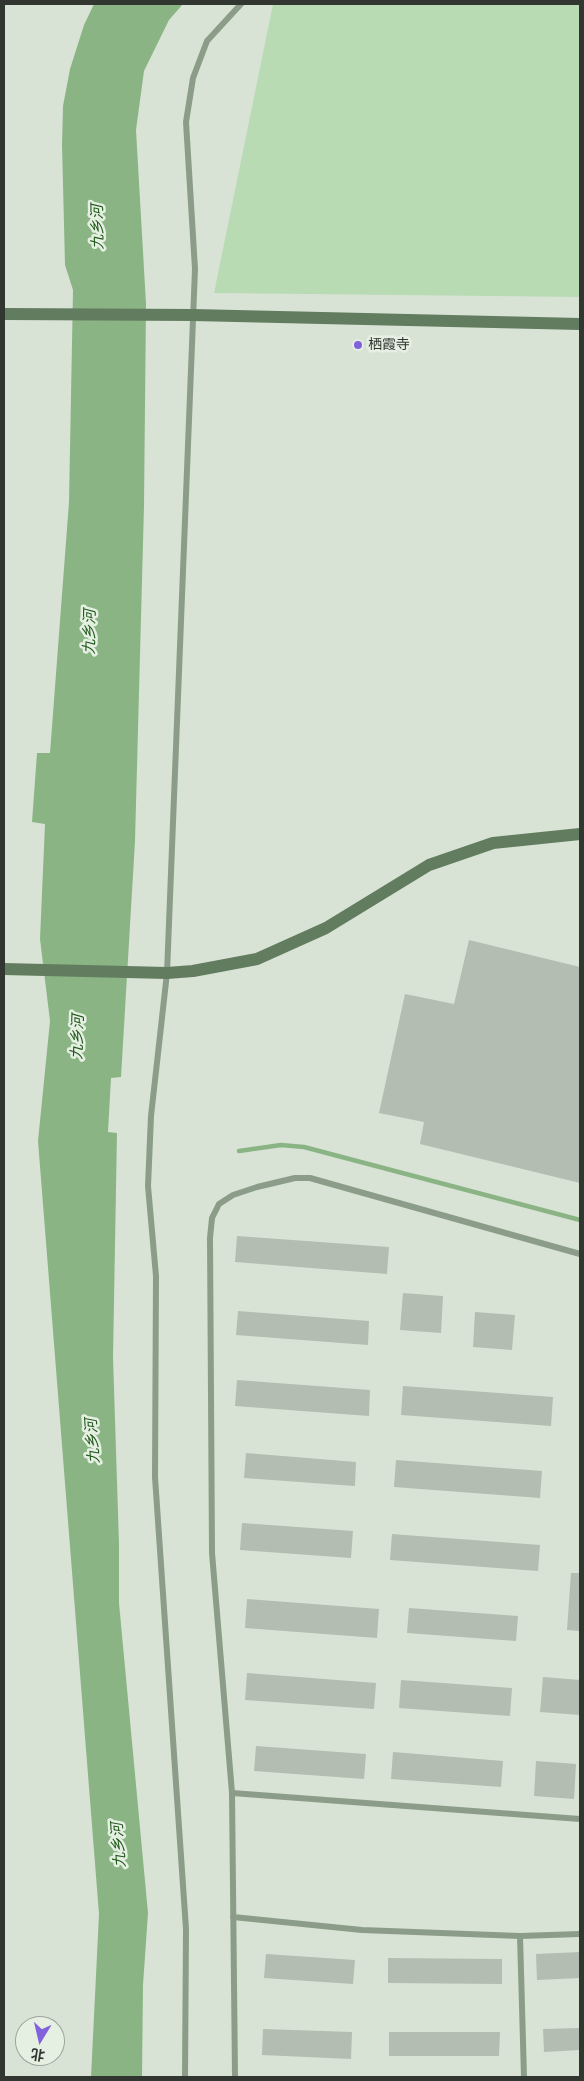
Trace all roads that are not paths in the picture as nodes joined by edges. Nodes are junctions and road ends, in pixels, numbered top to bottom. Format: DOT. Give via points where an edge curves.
graph roads {
  1 [pos="241,4"];
  2 [pos="4,314"];
  3 [pos="193,315"];
  4 [pos="580,324"];
  5 [pos="580,834"];
  6 [pos="4,969"];
  7 [pos="167,973"];
  8 [pos="580,1254"];
  9 [pos="232,1793"];
  10 [pos="580,1819"];
  11 [pos="233,1917"];
  12 [pos="580,1934"];
  13 [pos="520,1936"];
  14 [pos="185,2077"];
  15 [pos="235,2077"];
  16 [pos="524,2077"];
  1 -- 3 [label="lane" via="207,41 193,78 186,122 195,269"];
  2 -- 3 [label="street"];
  3 -- 4 [label="street"];
  3 -- 7 [label="lane"];
  5 -- 7 [label="street" via="493,843 428,865 326,928 257,959 193,972"];
  6 -- 7 [label="street"];
  7 -- 14 [label="lane" via="151,1116 148,1186 156,1276 155,1477 186,1929"];
  8 -- 9 [label="lane" via="310,1178 295,1178 257,1187 233,1195 220,1204 212,1218 210,1238 212,1553"];
  9 -- 10 [label="lane"];
  9 -- 11 [label="lane"];
  11 -- 13 [label="lane" via="362,1930"];
  11 -- 15 [label="lane"];
  12 -- 13 [label="lane"];
  13 -- 16 [label="lane"];
}
